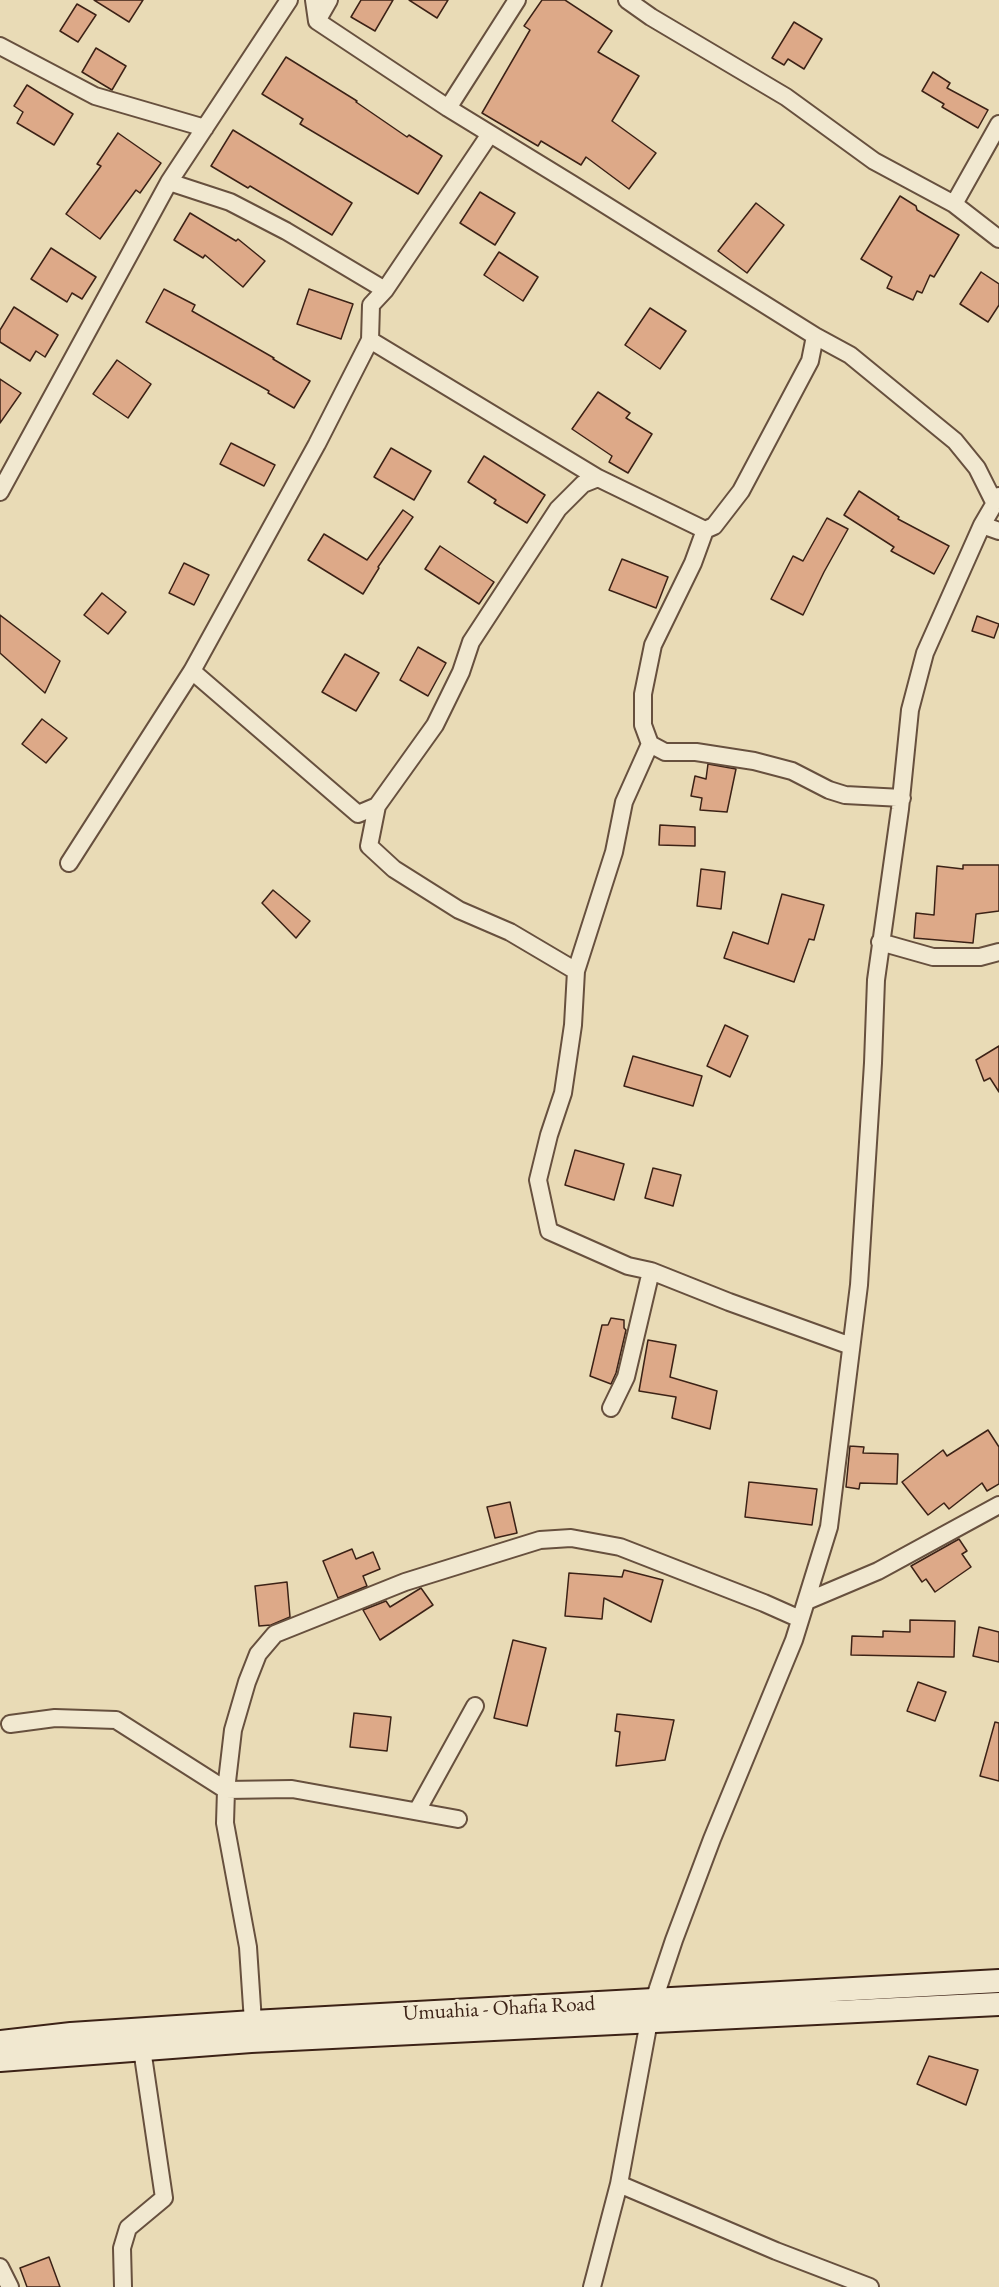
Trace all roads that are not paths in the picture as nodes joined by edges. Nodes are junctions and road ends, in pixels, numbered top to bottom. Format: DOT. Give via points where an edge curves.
graph roads {
  1 [pos="290,0"];
  2 [pos="314,0"];
  3 [pos="329,0"];
  4 [pos="517,0"];
  5 [pos="627,0"];
  6 [pos="317,21"];
  7 [pos="0,46"];
  8 [pos="447,108"];
  9 [pos="999,124"];
  10 [pos="205,128"];
  11 [pos="490,134"];
  12 [pos="169,182"];
  13 [pos="954,204"];
  14 [pos="999,239"];
  15 [pos="386,290"];
  16 [pos="815,336"];
  17 [pos="370,340"];
  18 [pos="598,478"];
  19 [pos="0,492"];
  20 [pos="997,499"];
  21 [pos="982,525"];
  22 [pos="705,530"];
  23 [pos="999,531"];
  24 [pos="192,671"];
  25 [pos="650,744"];
  26 [pos="902,798"];
  27 [pos="377,806"];
  28 [pos="69,863"];
  29 [pos="880,942"];
  30 [pos="999,952"];
  31 [pos="576,971"];
  32 [pos="651,1271"];
  33 [pos="851,1346"];
  34 [pos="611,1408"];
  35 [pos="999,1505"];
  36 [pos="807,1601"];
  37 [pos="800,1619"];
  38 [pos="475,1706"];
  39 [pos="10,1724"];
  40 [pos="226,1790"];
  41 [pos="417,1811"];
  42 [pos="458,1819"];
  43 [pos="999,1981"];
  44 [pos="999,2004"];
  45 [pos="652,2011"];
  46 [pos="253,2022"];
  47 [pos="0,2042"];
  48 [pos="142,2049"];
  49 [pos="0,2060"];
  50 [pos="619,2184"];
  51 [pos="0,2267"];
  52 [pos="10,2287"];
  53 [pos="123,2287"];
  54 [pos="592,2287"];
  55 [pos="870,2287"];
  1 -- 10 [label="street"];
  2 -- 6 [label="street"];
  3 -- 6 [label="street"];
  4 -- 8 [label="street"];
  5 -- 13 [label="street" via="786,97 874,160"];
  6 -- 8 [label="street"];
  7 -- 10 [label="street" via="95,96"];
  8 -- 11 [label="street"];
  9 -- 13 [label="street"];
  10 -- 12 [label="street"];
  11 -- 15 [label="street"];
  11 -- 16 [label="street"];
  12 -- 15 [label="street" via="230,202"];
  12 -- 19 [label="street"];
  13 -- 14 [label="street"];
  15 -- 17 [label="street" via="371,305"];
  16 -- 20 [label="street" via="850,355 955,441"];
  16 -- 22 [label="street" via="810,361 741,491 714,526"];
  17 -- 18 [label="street"];
  17 -- 24 [label="street"];
  18 -- 22 [label="street"];
  18 -- 27 [label="street" via="583,484 558,509 471,642 435,725"];
  20 -- 21 [label="street"];
  21 -- 23 [label="street"];
  21 -- 26 [label="street" via="925,653 910,710"];
  22 -- 25 [label="street" via="653,645 643,694 643,725"];
  24 -- 27 [label="street" via="358,814"];
  24 -- 28 [label="street"];
  25 -- 26 [label="street" via="665,752 723,756 792,771 845,795"];
  25 -- 31 [label="street" via="624,802 614,852"];
  26 -- 29 [label="street"];
  27 -- 31 [label="street" via="369,846 394,869 459,910 510,932"];
  29 -- 30 [label="street" via="933,957 980,957"];
  29 -- 33 [label="street" via="859,1285"];
  31 -- 32 [label="street" via="563,1093 538,1180 549,1231 628,1266"];
  32 -- 33 [label="street"];
  32 -- 34 [label="street" via="626,1377"];
  33 -- 36 [label="street" via="829,1527"];
  35 -- 36 [label="street" via="878,1571"];
  36 -- 37 [label="street"];
  37 -- 40 [label="street" via="620,1547 571,1538 540,1540 405,1582 275,1634 258,1654 248,1682 233,1730"];
  37 -- 45 [label="street" via="712,1839"];
  38 -- 41 [label="street"];
  39 -- 40 [label="street" via="55,1718 116,1720"];
  40 -- 41 [label="street" via="292,1789"];
  40 -- 46 [label="street" via="225,1823 248,1947"];
  41 -- 42 [label="street"];
  43 -- 45 [label="main road, Umuahia - Ohafia Road"];
  44 -- 45 [label="main road, Umuahia - Ohafia Road"];
  45 -- 46 [label="main road, Umuahia - Ohafia Road"];
  45 -- 48 [label="main road, Umuahia - Ohafia Road"];
  45 -- 50 [label="street"];
  46 -- 47 [label="main road, Umuahia - Ohafia Road"];
  48 -- 49 [label="main road, Umuahia - Ohafia Road"];
  48 -- 53 [label="street" via="165,2198 128,2228 122,2248"];
  50 -- 54 [label="street"];
  50 -- 55 [label="street"];
  51 -- 52 [label="street"];
}
